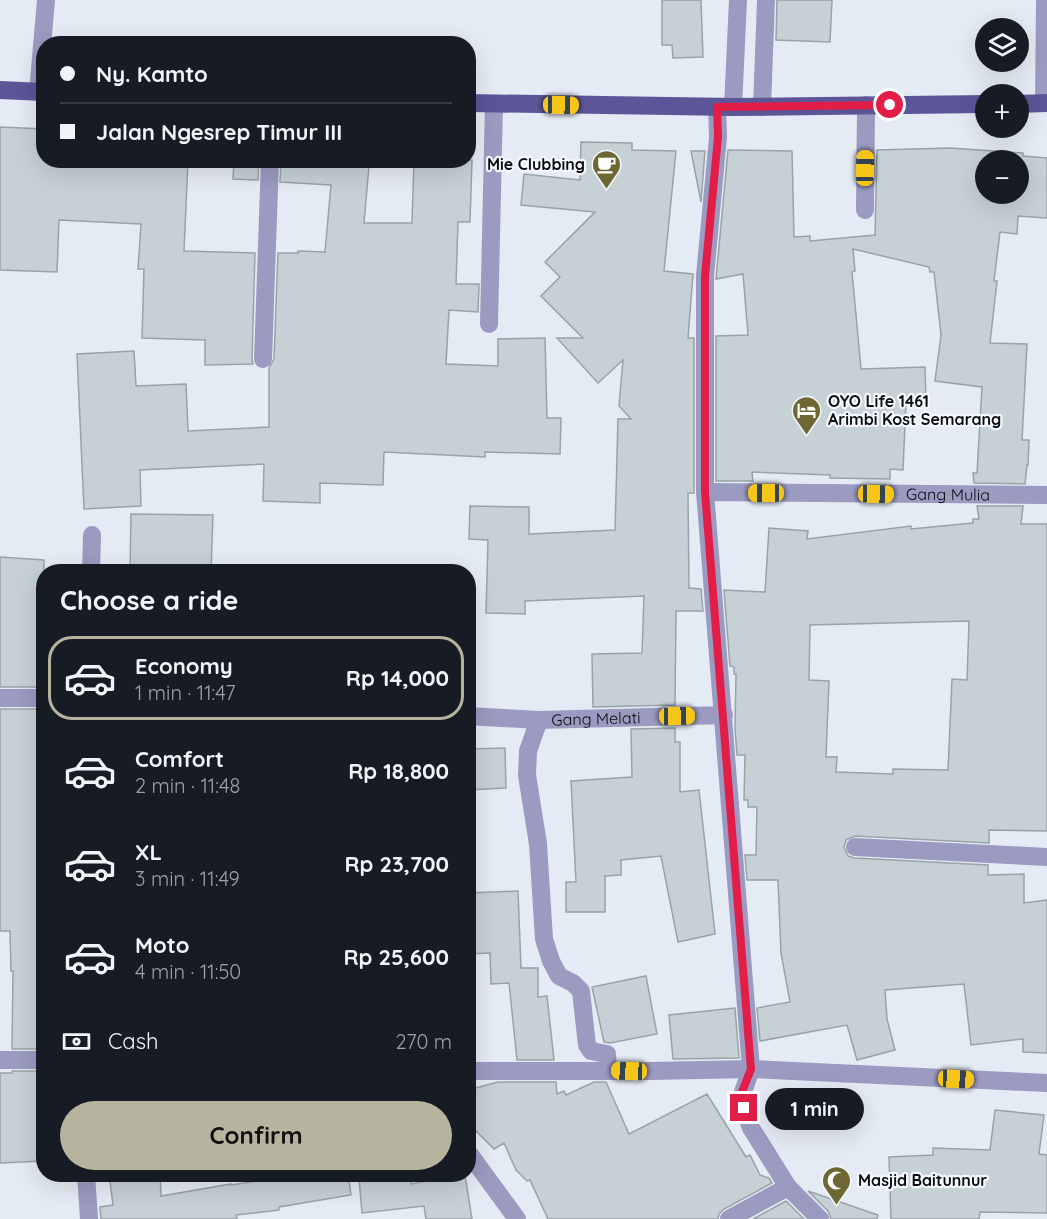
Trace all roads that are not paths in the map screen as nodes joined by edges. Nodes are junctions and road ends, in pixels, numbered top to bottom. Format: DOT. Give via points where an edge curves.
graph roads {
  1 [pos="46,0"];
  2 [pos="738,0"];
  3 [pos="766,0"];
  4 [pos="1045,0"];
  5 [pos="44,36"];
  6 [pos="735,45"];
  7 [pos="764,47"];
  8 [pos="0,90"];
  9 [pos="36,92"];
  10 [pos="476,103"];
  11 [pos="1046,103"];
  12 [pos="494,104"];
  13 [pos="975,104"];
  14 [pos="1029,104"];
  15 [pos="866,105"];
  16 [pos="762,106"];
  17 [pos="725,107"];
  18 [pos="270,168"];
  19 [pos="865,210"];
  20 [pos="489,324"];
  21 [pos="263,359"];
  22 [pos="705,492"];
  23 [pos="1047,495"];
  24 [pos="92,535"];
  25 [pos="91,564"];
  26 [pos="0,698"];
  27 [pos="36,698"];
  28 [pos="724,715"];
  29 [pos="476,717"];
  30 [pos="538,720"];
  31 [pos="855,847"];
  32 [pos="1047,857"];
  33 [pos="0,1060"];
  34 [pos="36,1060"];
  35 [pos="751,1069"];
  36 [pos="608,1070"];
  37 [pos="476,1071"];
  38 [pos="1047,1083"];
  39 [pos="476,1163"];
  40 [pos="87,1182"];
  41 [pos="788,1187"];
  42 [pos="89,1219"];
  43 [pos="517,1219"];
  44 [pos="729,1219"];
  45 [pos="820,1219"];
  1 -- 5 [label="street"];
  2 -- 6 [label="street"];
  3 -- 7 [label="street"];
  4 -- 11 [label="street"];
  6 -- 7 [label="street"];
  6 -- 17 [label="street"];
  7 -- 16 [label="street"];
  8 -- 9 [label="main road"];
  10 -- 12 [label="main road"];
  11 -- 14 [label="main road"];
  12 -- 17 [label="main road"];
  12 -- 20 [label="street"];
  13 -- 15 [label="main road"];
  15 -- 16 [label="main road"];
  15 -- 19 [label="street"];
  16 -- 17 [label="main road"];
  17 -- 22 [label="street" via="718,137 705,276"];
  18 -- 21 [label="street"];
  22 -- 23 [label="street, Gang Mulia"];
  22 -- 28 [label="street"];
  24 -- 25 [label="street"];
  26 -- 27 [label="street"];
  28 -- 30 [label="street, Gang Melati"];
  28 -- 35 [label="street"];
  29 -- 30 [label="street, Gang Melati"];
  30 -- 36 [label="street" via="528,751 527,776 538,844 544,939 556,972 581,992 587,1045 591,1051 607,1054"];
  31 -- 32 [label="street"];
  33 -- 34 [label="street"];
  35 -- 36 [label="street"];
  35 -- 38 [label="street"];
  35 -- 41 [label="street" via="742,1092 744,1108 751,1128"];
  36 -- 37 [label="street"];
  39 -- 43 [label="street"];
  40 -- 42 [label="street"];
  41 -- 44 [label="street"];
  41 -- 45 [label="street"];
}
